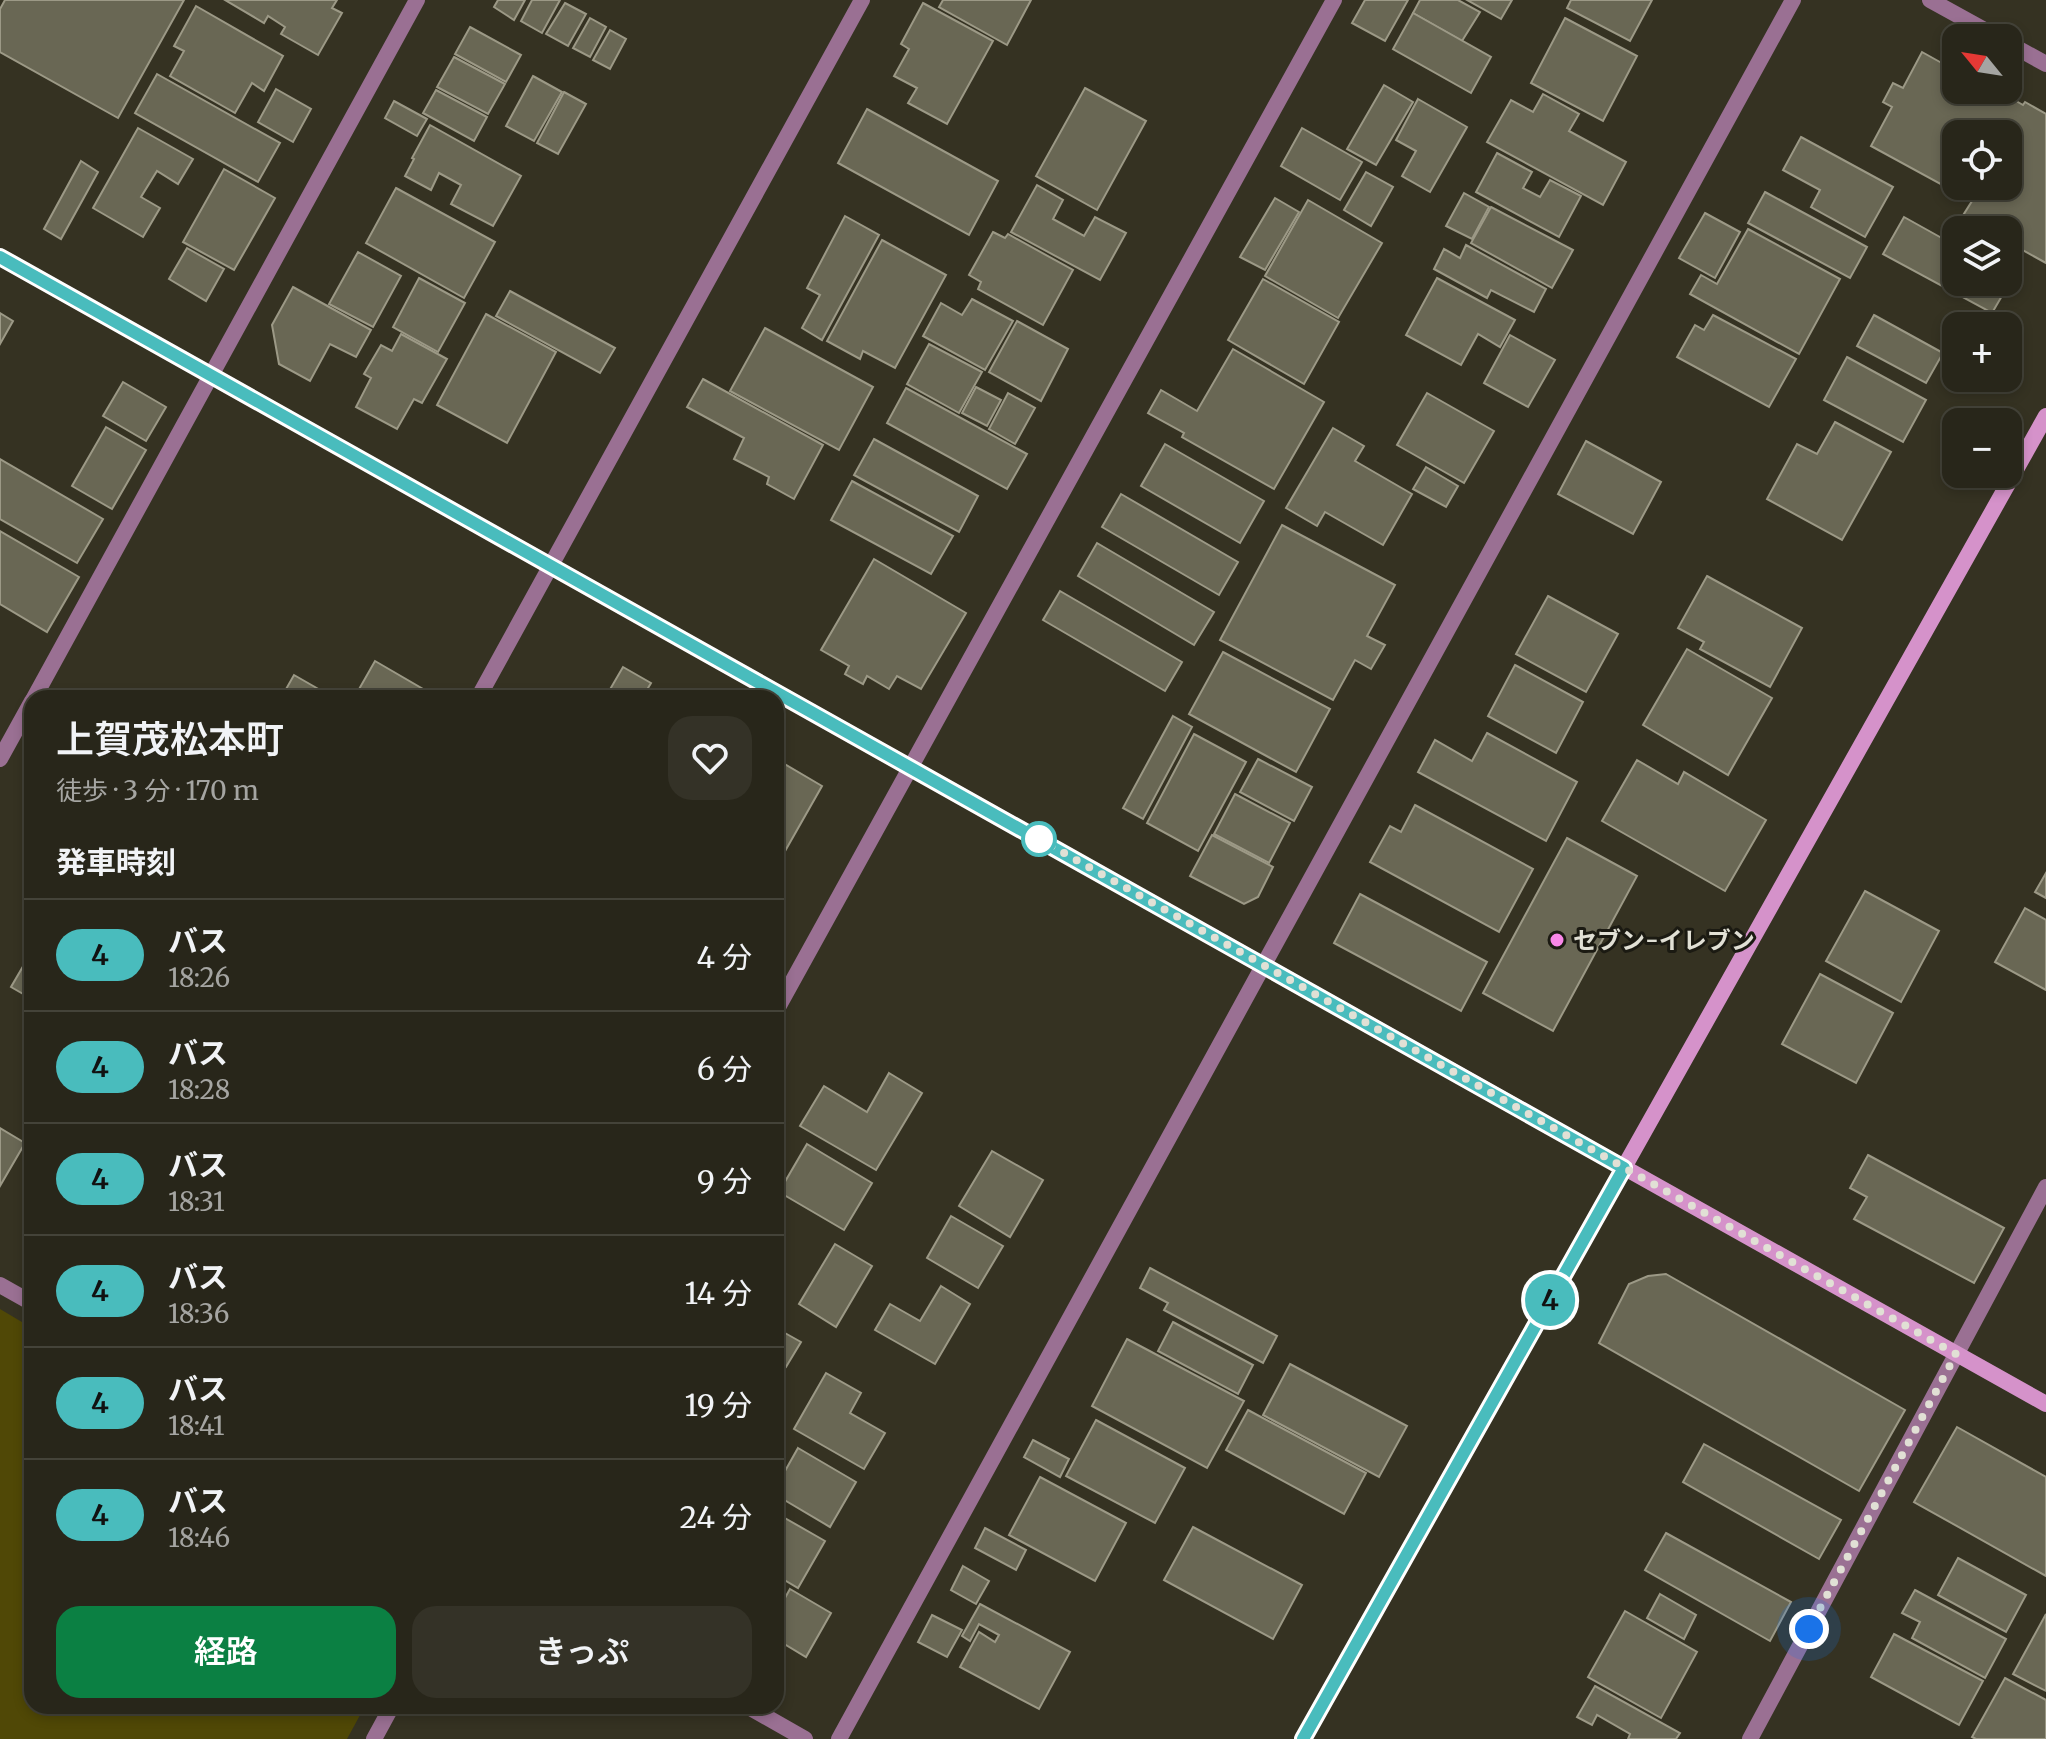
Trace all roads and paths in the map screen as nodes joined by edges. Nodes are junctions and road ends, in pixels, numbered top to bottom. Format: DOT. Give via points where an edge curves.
graph roads {
  1 [pos="417,0"];
  2 [pos="862,0"];
  3 [pos="1334,0"];
  4 [pos="1793,0"];
  5 [pos="1930,0"];
  6 [pos="1974,24"];
  7 [pos="2022,51"];
  8 [pos="2046,64"];
  9 [pos="0,257"];
  10 [pos="211,375"];
  11 [pos="2046,416"];
  12 [pos="551,565"];
  13 [pos="38,690"];
  14 [pos="482,690"];
  15 [pos="774,690"];
  16 [pos="784,696"];
  17 [pos="24,716"];
  18 [pos="0,759"];
  19 [pos="911,767"];
  20 [pos="1264,966"];
  21 [pos="784,997"];
  22 [pos="1624,1168"];
  23 [pos="2046,1187"];
  24 [pos="0,1285"];
  25 [pos="24,1298"];
  26 [pos="1956,1354"];
  27 [pos="2046,1404"];
  28 [pos="388,1714"];
  29 [pos="761,1714"];
  30 [pos="374,1739"];
  31 [pos="805,1739"];
  32 [pos="839,1739"];
  33 [pos="1303,1739"];
  34 [pos="1750,1739"];
  1 -- 10 [label="street"];
  2 -- 12 [label="street"];
  3 -- 19 [label="street"];
  4 -- 20 [label="street"];
  5 -- 6 [label="street"];
  7 -- 8 [label="street"];
  9 -- 10 [label="street"];
  10 -- 12 [label="street"];
  10 -- 13 [label="street"];
  11 -- 22 [label="street"];
  12 -- 14 [label="street"];
  12 -- 15 [label="street"];
  16 -- 19 [label="street"];
  17 -- 18 [label="street"];
  19 -- 20 [label="street"];
  19 -- 21 [label="street"];
  20 -- 22 [label="street"];
  20 -- 32 [label="street"];
  22 -- 26 [label="street"];
  22 -- 33 [label="street"];
  23 -- 26 [label="street"];
  24 -- 25 [label="street"];
  26 -- 27 [label="street"];
  26 -- 34 [label="street"];
  28 -- 30 [label="street"];
  29 -- 31 [label="street"];
}
